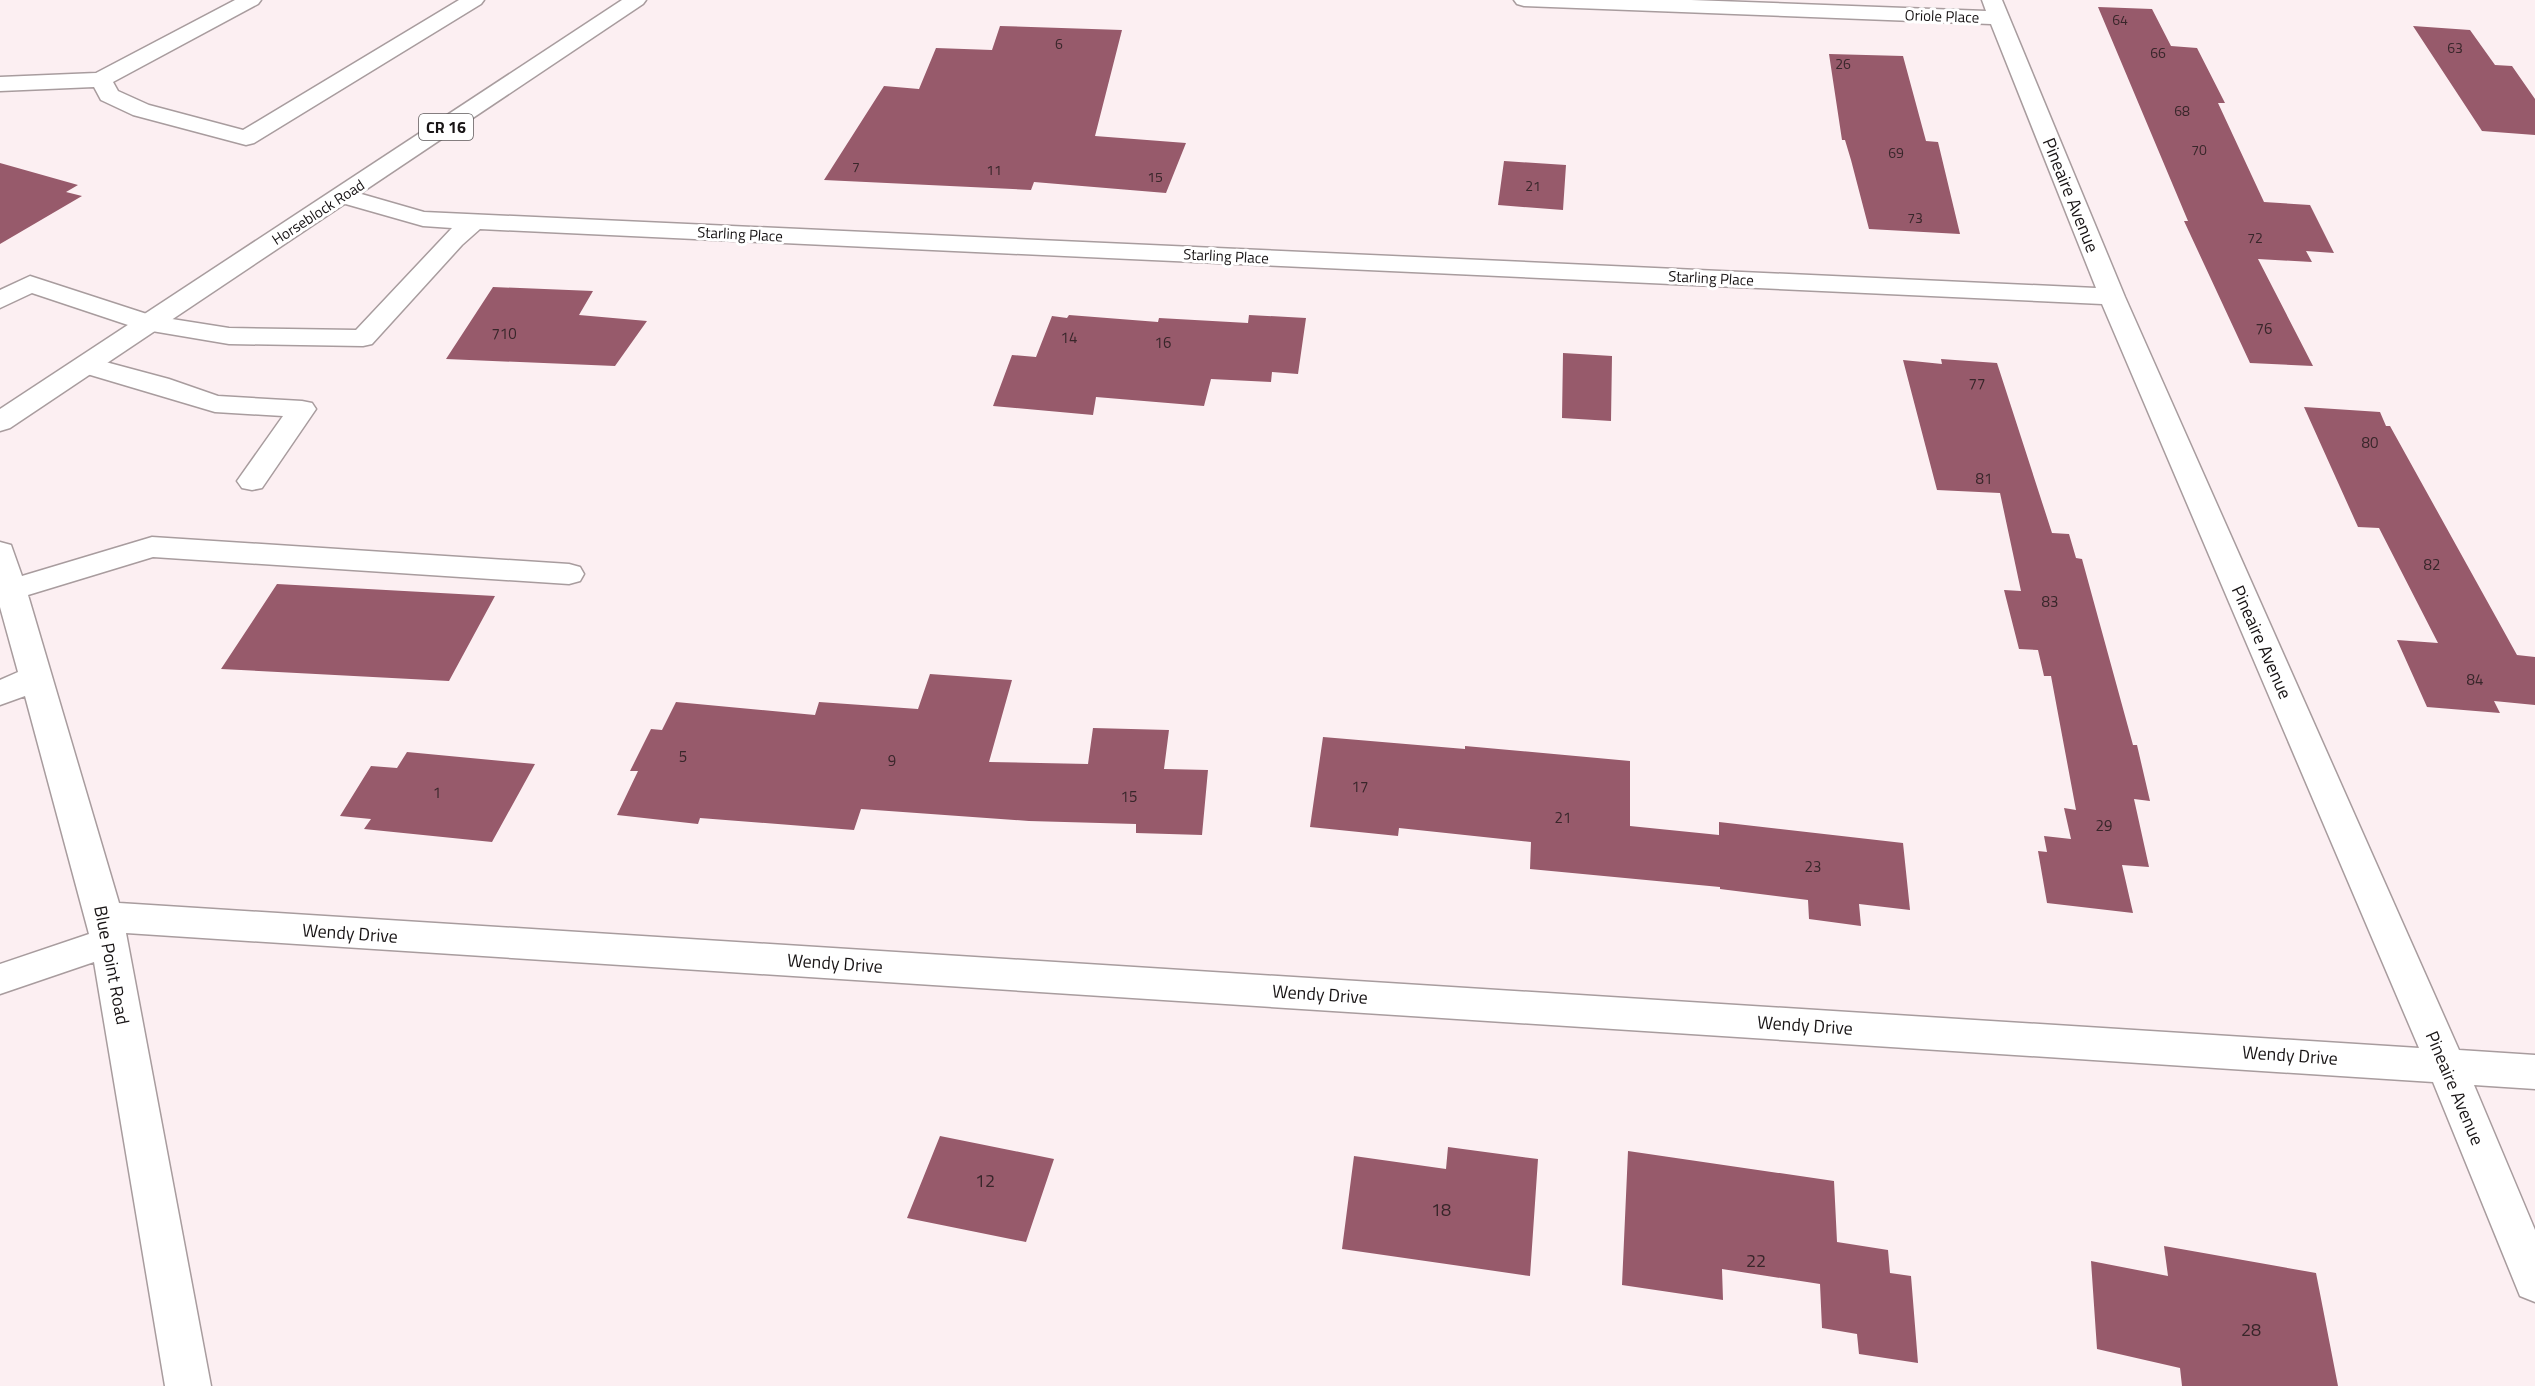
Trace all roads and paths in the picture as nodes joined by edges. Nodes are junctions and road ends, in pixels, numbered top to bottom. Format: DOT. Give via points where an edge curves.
graph roads {
  1 [pos="251,0"];
  2 [pos="474,0"];
  3 [pos="636,0"];
  4 [pos="1524,0"];
  5 [pos="1996,9"];
  6 [pos="101,80"];
  7 [pos="2,85"];
  8 [pos="344,196"];
  9 [pos="473,222"];
  10 [pos="2112,297"];
  11 [pos="0,300"];
  12 [pos="149,323"];
  13 [pos="87,364"];
  14 [pos="0,422"];
  15 [pos="252,481"];
  16 [pos="0,552"];
  17 [pos="569,574"];
  18 [pos="11,590"];
  19 [pos="36,678"];
  20 [pos="0,693"];
  21 [pos="107,930"];
  22 [pos="0,979"];
  23 [pos="2446,1065"];
  24 [pos="2535,1072"];
  25 [pos="2535,1282"];
  26 [pos="188,1386"];
  1 -- 6 [label="street"];
  2 -- 6 [label="street" via="246,138 141,110 109,95"];
  3 -- 8 [label="street, Horseblock Road / CR 16"];
  4 -- 5 [label="street, Oriole Place"];
  5 -- 10 [label="street, Pineaire Avenue"];
  6 -- 7 [label="street"];
  8 -- 9 [label="street, Starling Place" via="423,219"];
  8 -- 12 [label="street, Horseblock Road / CR 16"];
  9 -- 10 [label="street, Starling Place"];
  9 -- 12 [label="street" via="363,338 229,336"];
  10 -- 23 [label="street, Pineaire Avenue"];
  11 -- 12 [label="street" via="30,284"];
  12 -- 13 [label="street, Horseblock Road / CR 16"];
  13 -- 14 [label="street, Horseblock Road / CR 16"];
  13 -- 15 [label="street" via="215,404 303,409"];
  16 -- 18 [label="street, Blue Point Road"];
  17 -- 18 [label="street" via="152,547"];
  18 -- 19 [label="street, Blue Point Road"];
  19 -- 20 [label="street"];
  19 -- 21 [label="street, Blue Point Road"];
  21 -- 22 [label="street"];
  21 -- 23 [label="street, Wendy Drive"];
  21 -- 26 [label="street, Blue Point Road"];
  23 -- 24 [label="street, Wendy Drive"];
  23 -- 25 [label="street, Pineaire Avenue"];
}
